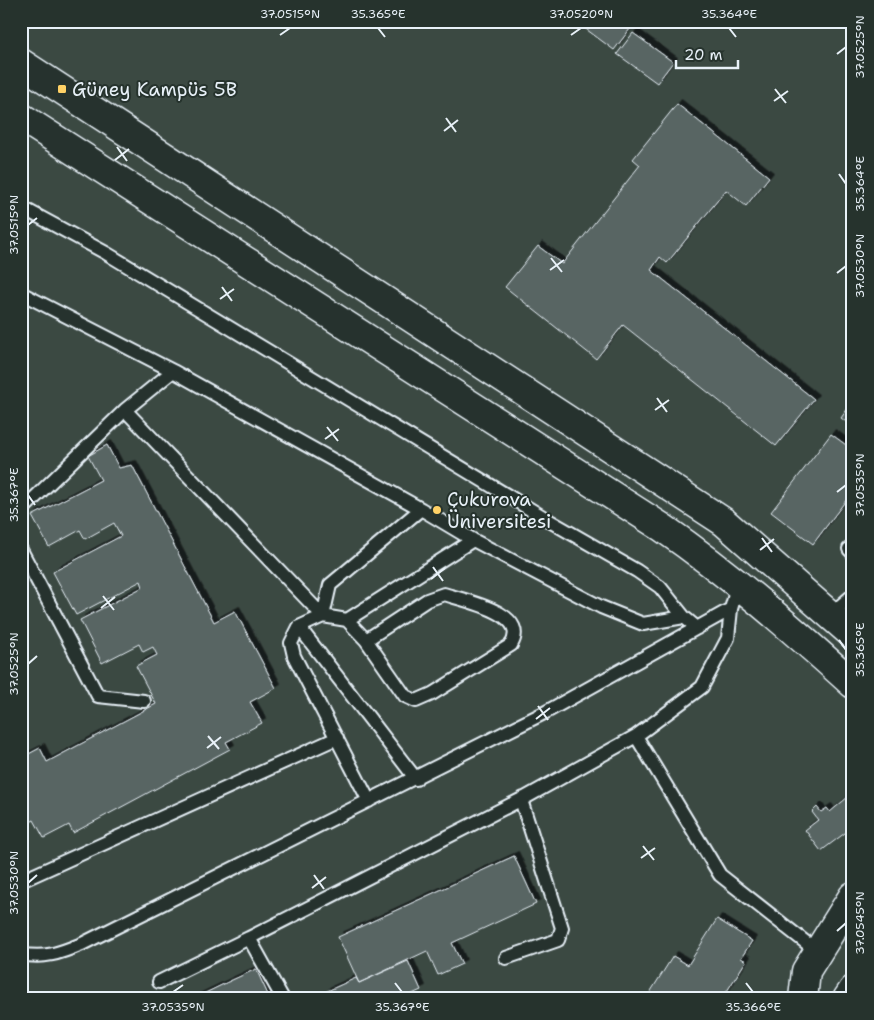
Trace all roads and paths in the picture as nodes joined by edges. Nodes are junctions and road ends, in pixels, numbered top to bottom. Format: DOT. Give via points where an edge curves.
graph roads {
  1 [pos="21,63"];
  2 [pos="21,117"];
  3 [pos="21,207"];
  4 [pos="21,294"];
  5 [pos="173,372"];
  6 [pos="125,410"];
  7 [pos="421,509"];
  8 [pos="21,511"];
  9 [pos="473,540"];
  10 [pos="853,546"];
  11 [pos="21,550"];
  12 [pos="853,553"];
  13 [pos="853,596"];
  14 [pos="735,597"];
  15 [pos="831,614"];
  16 [pos="323,616"];
  17 [pos="684,617"];
  18 [pos="348,620"];
  19 [pos="299,627"];
  20 [pos="697,628"];
  21 [pos="853,635"];
  22 [pos="366,640"];
  23 [pos="851,684"];
  24 [pos="144,701"];
  25 [pos="636,736"];
  26 [pos="337,738"];
  27 [pos="416,779"];
  28 [pos="524,798"];
  29 [pos="370,801"];
  30 [pos="21,881"];
  31 [pos="853,896"];
  32 [pos="853,930"];
  33 [pos="250,938"];
  34 [pos="818,952"];
  35 [pos="21,954"];
  36 [pos="506,958"];
  37 [pos="159,982"];
  38 [pos="853,990"];
  39 [pos="283,999"];
  40 [pos="803,999"];
  41 [pos="808,999"];
  42 [pos="847,999"];
  1 -- 15 [label="street" via="724,522"];
  2 -- 14 [label="street" via="663,528 710,560"];
  3 -- 17 [label="lane" via="106,253 637,571 660,586"];
  4 -- 5 [label="lane"];
  5 -- 6 [label="lane"];
  5 -- 7 [label="lane"];
  6 -- 8 [label="lane"];
  6 -- 16 [label="lane"];
  7 -- 9 [label="lane"];
  7 -- 16 [label="lane" via="330,585"];
  9 -- 17 [label="lane" via="601,607 643,624"];
  9 -- 18 [label="lane"];
  10 -- 12 [label="lane" via="849,549"];
  11 -- 24 [label="lane" via="98,696"];
  13 -- 15 [label="lane"];
  14 -- 20 [label="lane"];
  14 -- 23 [label="street" via="806,640"];
  14 -- 25 [label="lane" via="728,638 702,687"];
  15 -- 21 [label="street"];
  16 -- 18 [label="lane"];
  16 -- 19 [label="lane"];
  17 -- 20 [label="lane"];
  18 -- 22 [label="lane"];
  19 -- 26 [label="lane" via="291,643 294,656"];
  19 -- 27 [label="lane"];
  20 -- 27 [label="lane" via="546,712"];
  22 -- 22 [label="lane" via="405,696 416,701 510,646 516,637 514,624 504,616 444,594 427,600"];
  25 -- 28 [label="lane"];
  25 -- 34 [label="lane" via="720,875"];
  26 -- 29 [label="lane"];
  26 -- 30 [label="lane"];
  27 -- 29 [label="lane"];
  28 -- 33 [label="lane"];
  28 -- 36 [label="lane" via="521,800 562,928 558,940"];
  29 -- 35 [label="lane" via="82,944 51,956"];
  31 -- 34 [label="street"];
  32 -- 41 [label="street"];
  33 -- 37 [label="lane"];
  33 -- 39 [label="lane"];
  34 -- 40 [label="street" via="806,971"];
  38 -- 42 [label="street"];
}
